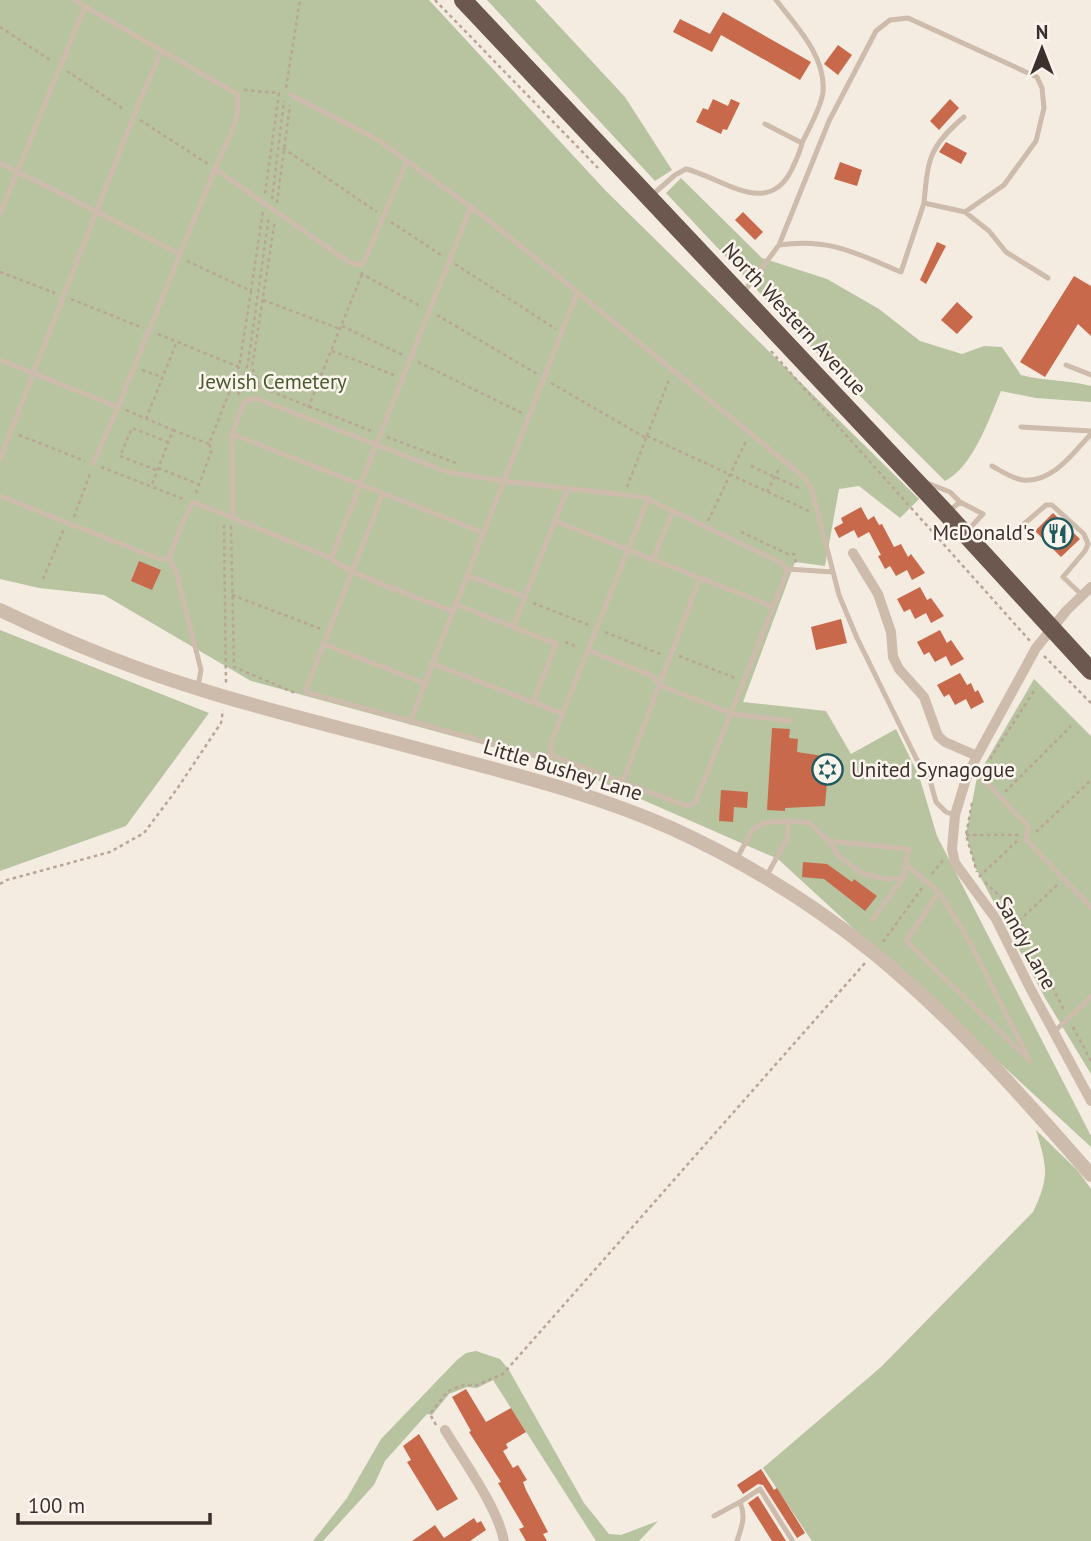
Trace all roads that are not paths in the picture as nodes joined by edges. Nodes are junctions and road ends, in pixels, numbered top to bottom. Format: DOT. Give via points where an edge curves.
graph roads {
  1 [pos="74,0"];
  2 [pos="463,0"];
  3 [pos="776,0"];
  4 [pos="85,6"];
  5 [pos="162,50"];
  6 [pos="291,95"];
  7 [pos="964,117"];
  8 [pos="765,124"];
  9 [pos="802,143"];
  10 [pos="407,161"];
  11 [pos="0,163"];
  12 [pos="215,169"];
  13 [pos="16,171"];
  14 [pos="649,198"];
  15 [pos="924,203"];
  16 [pos="471,207"];
  17 [pos="96,212"];
  18 [pos="965,212"];
  19 [pos="0,214"];
  20 [pos="779,245"];
  21 [pos="180,254"];
  22 [pos="1048,278"];
  23 [pos="577,293"];
  24 [pos="741,296"];
  25 [pos="0,360"];
  26 [pos="1066,365"];
  27 [pos="34,373"];
  28 [pos="1091,375"];
  29 [pos="118,407"];
  30 [pos="1021,427"];
  31 [pos="1091,432"];
  32 [pos="232,434"];
  33 [pos="376,445"];
  34 [pos="0,459"];
  35 [pos="93,464"];
  36 [pos="992,466"];
  37 [pos="503,481"];
  38 [pos="361,484"];
  39 [pos="568,488"];
  40 [pos="383,493"];
  41 [pos="0,496"];
  42 [pos="648,499"];
  43 [pos="953,507"];
  44 [pos="673,511"];
  45 [pos="233,516"];
  46 [pos="555,522"];
  47 [pos="1017,530"];
  48 [pos="484,533"];
  49 [pos="965,534"];
  50 [pos="628,550"];
  51 [pos="852,553"];
  52 [pos="331,558"];
  53 [pos="169,559"];
  54 [pos="653,560"];
  55 [pos="787,569"];
  56 [pos="351,570"];
  57 [pos="833,572"];
  58 [pos="467,575"];
  59 [pos="700,578"];
  60 [pos="1091,587"];
  61 [pos="1083,596"];
  62 [pos="525,597"];
  63 [pos="455,604"];
  64 [pos="774,607"];
  65 [pos="0,610"];
  66 [pos="452,611"];
  67 [pos="513,627"];
  68 [pos="1051,629"];
  69 [pos="323,644"];
  70 [pos="588,650"];
  71 [pos="431,663"];
  72 [pos="1091,671"];
  73 [pos="424,683"];
  74 [pos="659,685"];
  75 [pos="198,689"];
  76 [pos="533,702"];
  77 [pos="563,713"];
  78 [pos="733,714"];
  79 [pos="790,721"];
  80 [pos="410,722"];
  81 [pos="550,755"];
  82 [pos="977,756"];
  83 [pos="979,776"];
  84 [pos="622,781"];
  85 [pos="956,815"];
  86 [pos="789,821"];
  87 [pos="828,841"];
  88 [pos="735,860"];
  89 [pos="906,865"];
  90 [pos="765,877"];
  91 [pos="903,878"];
  92 [pos="939,892"];
  93 [pos="1091,907"];
  94 [pos="872,920"];
  95 [pos="1091,997"];
  96 [pos="1054,1032"];
  97 [pos="1091,1101"];
  98 [pos="1091,1175"];
  99 [pos="445,1430"];
  100 [pos="740,1502"];
  101 [pos="714,1516"];
  102 [pos="792,1540"];
  103 [pos="504,1541"];
  104 [pos="737,1541"];
  1 -- 4 [label="lane"];
  2 -- 14 [label="highway, North Western Avenue"];
  3 -- 9 [label="lane" via="814,51 822,79 823,94"];
  4 -- 5 [label="lane"];
  4 -- 13 [label="lane"];
  5 -- 12 [label="lane" via="237,94 237,113"];
  5 -- 17 [label="lane"];
  6 -- 10 [label="lane" via="378,140"];
  7 -- 15 [label="lane" via="933,150"];
  8 -- 9 [label="lane"];
  9 -- 14 [label="lane" via="786,181 772,193 749,194 686,169"];
  10 -- 12 [label="lane" via="361,265 350,263"];
  10 -- 16 [label="lane"];
  11 -- 13 [label="lane"];
  12 -- 21 [label="lane"];
  13 -- 17 [label="lane"];
  13 -- 19 [label="lane"];
  14 -- 24 [label="highway, North Western Avenue"];
  15 -- 18 [label="lane"];
  15 -- 20 [label="lane" via="901,272 834,245"];
  16 -- 23 [label="lane"];
  16 -- 33 [label="lane"];
  17 -- 21 [label="lane"];
  17 -- 27 [label="lane"];
  18 -- 20 [label="lane" via="1004,185 1036,141 1044,108 1042,88 1037,77 908,18 891,20 876,31 829,121"];
  18 -- 22 [label="lane" via="1006,252"];
  20 -- 24 [label="lane"];
  21 -- 29 [label="lane"];
  23 -- 37 [label="lane"];
  23 -- 57 [label="lane" via="805,478 814,495"];
  24 -- 43 [label="highway, North Western Avenue" via="914,479"];
  25 -- 27 [label="lane"];
  26 -- 28 [label="lane"];
  27 -- 29 [label="lane"];
  27 -- 34 [label="lane"];
  29 -- 35 [label="lane"];
  30 -- 31 [label="lane"];
  31 -- 36 [label="lane" via="1058,470 1038,478 1022,480"];
  32 -- 33 [label="lane" via="243,404 253,398"];
  32 -- 38 [label="lane"];
  32 -- 45 [label="lane"];
  33 -- 37 [label="lane" via="447,472"];
  33 -- 38 [label="lane"];
  37 -- 39 [label="lane"];
  37 -- 48 [label="lane"];
  38 -- 40 [label="lane"];
  38 -- 52 [label="lane"];
  39 -- 42 [label="lane"];
  39 -- 46 [label="lane"];
  40 -- 48 [label="lane"];
  40 -- 56 [label="lane"];
  41 -- 53 [label="lane"];
  42 -- 44 [label="lane"];
  42 -- 50 [label="lane"];
  43 -- 49 [label="highway, North Western Avenue"];
  43 -- 49 [label="lane" via="983,514"];
  44 -- 54 [label="lane"];
  44 -- 55 [label="lane"];
  45 -- 52 [label="lane"];
  45 -- 53 [label="lane" via="194,502"];
  46 -- 50 [label="lane"];
  46 -- 62 [label="lane"];
  47 -- 61 [label="lane" via="1052,505 1084,534 1085,551 1063,577"];
  48 -- 58 [label="lane"];
  49 -- 68 [label="highway, North Western Avenue"];
  50 -- 54 [label="lane"];
  50 -- 70 [label="lane"];
  51 -- 82 [label="street" via="878,594 891,632 893,657 924,697 938,736"];
  52 -- 56 [label="lane"];
  53 -- 75 [label="lane" via="201,670"];
  54 -- 59 [label="lane"];
  55 -- 57 [label="lane"];
  55 -- 64 [label="lane"];
  56 -- 66 [label="lane"];
  56 -- 69 [label="lane"];
  57 -- 85 [label="lane" via="857,638 930,780 936,802"];
  58 -- 62 [label="lane"];
  58 -- 63 [label="lane"];
  59 -- 64 [label="lane"];
  59 -- 74 [label="lane"];
  60 -- 61 [label="street, Sandy Lane"];
  61 -- 68 [label="street, Sandy Lane"];
  62 -- 67 [label="lane"];
  63 -- 66 [label="lane"];
  63 -- 67 [label="lane"];
  64 -- 78 [label="lane"];
  65 -- 75 [label="street, Little Bushey Lane" via="102,656"];
  66 -- 71 [label="lane"];
  67 -- 76 [label="lane" via="556,645"];
  68 -- 72 [label="highway, North Western Avenue"];
  68 -- 82 [label="street, Sandy Lane"];
  69 -- 73 [label="lane"];
  69 -- 80 [label="lane" via="305,692"];
  70 -- 74 [label="lane" via="652,676"];
  70 -- 77 [label="lane"];
  71 -- 73 [label="lane"];
  71 -- 76 [label="lane"];
  73 -- 80 [label="lane"];
  74 -- 78 [label="lane"];
  74 -- 84 [label="lane"];
  75 -- 88 [label="street, Little Bushey Lane" via="590,796"];
  76 -- 77 [label="lane"];
  77 -- 81 [label="lane"];
  78 -- 79 [label="lane"];
  78 -- 84 [label="lane" via="691,805"];
  80 -- 81 [label="lane" via="540,757"];
  81 -- 84 [label="lane"];
  82 -- 85 [label="street, Sandy Lane"];
  83 -- 93 [label="lane" via="1028,827 1027,837"];
  85 -- 96 [label="street, Sandy Lane" via="952,834 955,863 996,919"];
  86 -- 87 [label="lane" via="810,823"];
  86 -- 88 [label="lane" via="763,823 753,829"];
  86 -- 90 [label="lane" via="787,839"];
  87 -- 89 [label="lane" via="909,849"];
  87 -- 91 [label="lane" via="861,873"];
  88 -- 90 [label="street, Little Bushey Lane"];
  89 -- 91 [label="lane"];
  89 -- 92 [label="lane"];
  90 -- 98 [label="street, Little Bushey Lane" via="874,953 919,992"];
  91 -- 94 [label="lane"];
  92 -- 92 [label="lane" via="971,944 1030,1060 906,941"];
  95 -- 96 [label="lane"];
  96 -- 97 [label="street, Sandy Lane"];
  99 -- 103 [label="street" via="492,1510"];
  100 -- 101 [label="lane"];
  100 -- 102 [label="lane" via="760,1489"];
  100 -- 104 [label="lane" via="744,1512"];
}
